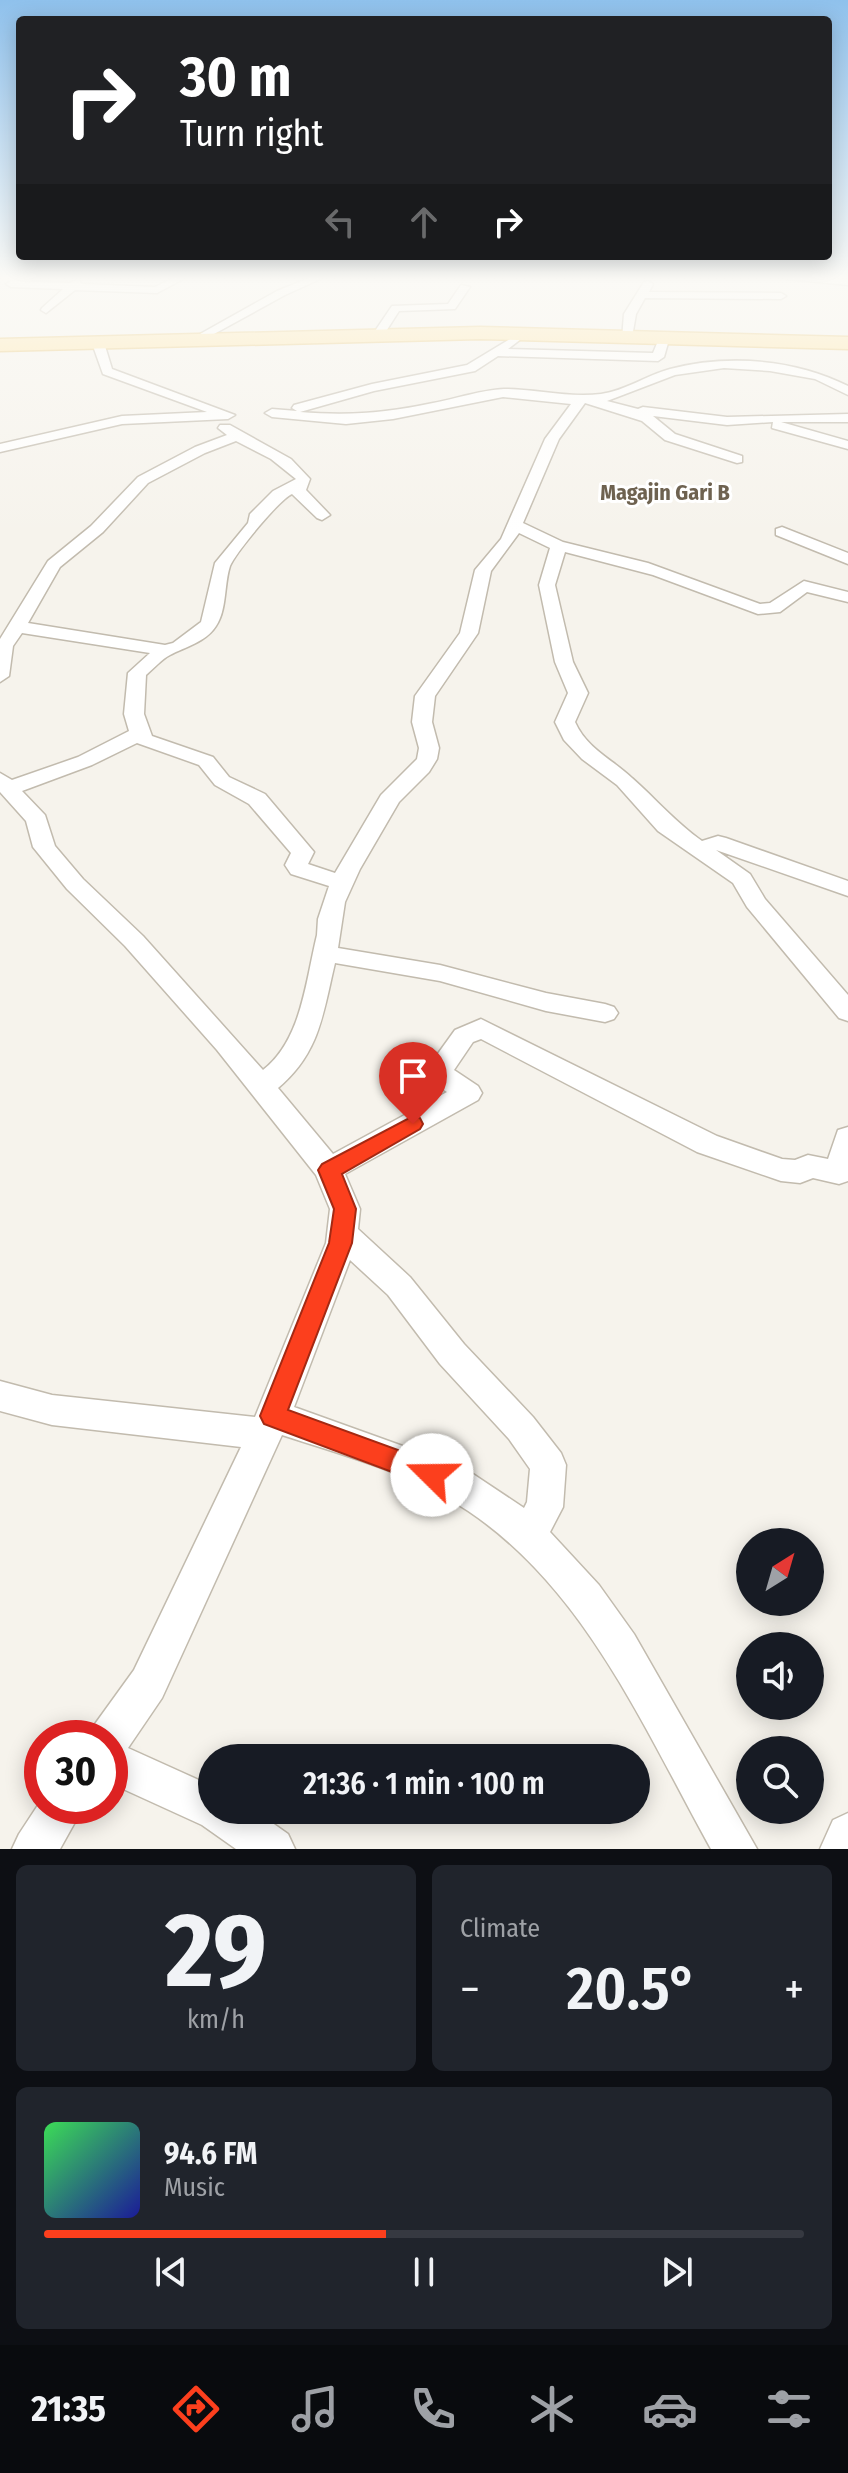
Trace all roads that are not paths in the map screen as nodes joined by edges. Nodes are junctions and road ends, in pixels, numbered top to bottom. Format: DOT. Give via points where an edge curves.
graph roads {
  1 [pos="104,362"];
  2 [pos="480,362"];
  3 [pos="848,391"];
  4 [pos="575,401"];
  5 [pos="643,411"];
  6 [pos="751,418"];
  7 [pos="848,418"];
  8 [pos="231,424"];
  9 [pos="848,445"];
  10 [pos="0,448"];
  11 [pos="737,459"];
  12 [pos="299,486"];
  13 [pos="322,515"];
  14 [pos="516,525"];
  15 [pos="782,532"];
  16 [pos="558,548"];
  17 [pos="848,559"];
  18 [pos="848,597"];
  19 [pos="17,627"];
  20 [pos="165,650"];
  21 [pos="0,676"];
  22 [pos="140,733"];
  23 [pos="5,783"];
  24 [pos="699,848"];
  25 [pos="343,883"];
  26 [pos="848,889"];
  27 [pos="323,953"];
  28 [pos="848,1012"];
  29 [pos="605,1013"];
  30 [pos="261,1087"];
  31 [pos="848,1138"];
  32 [pos="329,1170"];
  33 [pos="342,1233"];
  34 [pos="0,1396"];
  35 [pos="269,1425"];
  36 [pos="527,1535"];
  37 [pos="123,1720"];
  38 [pos="128,1769"];
  39 [pos="198,1801"];
  40 [pos="51,1824"];
  41 [pos="237,1824"];
  42 [pos="848,1835"];
  43 [pos="34,1849"];
  44 [pos="273,1849"];
  45 [pos="735,1849"];
  46 [pos="842,1849"];
  1 -- 8 [label="street" via="107,371"];
  2 -- 4 [label="street" via="450,374 272,413 346,420 503,393"];
  3 -- 4 [label="street" via="819,376 724,364 672,372 608,397"];
  4 -- 11 [label="street" via="607,404 664,427 670,437"];
  4 -- 14 [label="street" via="552,439"];
  5 -- 6 [label="street" via="727,421"];
  6 -- 7 [label="street"];
  6 -- 9 [label="street"];
  8 -- 10 [label="street" via="122,420"];
  8 -- 12 [label="street" via="302,476"];
  8 -- 19 [label="street" via="200,450 143,480 97,529 54,564"];
  12 -- 13 [label="street"];
  12 -- 20 [label="street" via="278,494 255,517 256,523 223,563 209,624 179,647"];
  14 -- 16 [label="street"];
  14 -- 25 [label="street" via="483,570 469,633 425,696 427,759 389,800"];
  15 -- 17 [label="street"];
  16 -- 18 [label="street" via="623,560 758,609 774,608 804,586"];
  16 -- 24 [label="street" via="547,585 564,662 578,693 565,722 571,736 666,826"];
  19 -- 20 [label="street"];
  19 -- 21 [label="street" via="4,646"];
  20 -- 22 [label="street" via="137,673 140,687 133,717"];
  22 -- 23 [label="street" via="85,761"];
  22 -- 25 [label="street" via="145,740 206,761 222,781 257,799 303,852 299,869"];
  23 -- 30 [label="street" via="37,820 44,847 75,884 134,941"];
  24 -- 26 [label="street" via="718,843"];
  24 -- 28 [label="street" via="742,879 763,913"];
  25 -- 27 [label="street" via="328,918"];
  27 -- 29 [label="street" via="440,973"];
  27 -- 30 [label="street" via="303,1041 288,1065"];
  30 -- 32 [label="street"];
  31 -- 32 [label="street" via="839,1173 808,1166 800,1172 781,1170 674,1129 481,1028 464,1036 438,1073 468,1093"];
  32 -- 33 [label="street" via="345,1209"];
  33 -- 35 [label="street"];
  33 -- 36 [label="street" via="399,1286 548,1465 545,1507"];
  34 -- 35 [label="street" via="52,1410"];
  35 -- 36 [label="street" via="357,1444 460,1486"];
  35 -- 37 [label="street" via="148,1684"];
  36 -- 45 [label="street" via="582,1595 631,1661"];
  38 -- 39 [label="street"];
  40 -- 43 [label="street"];
  41 -- 44 [label="street"];
  42 -- 46 [label="street"];
}
